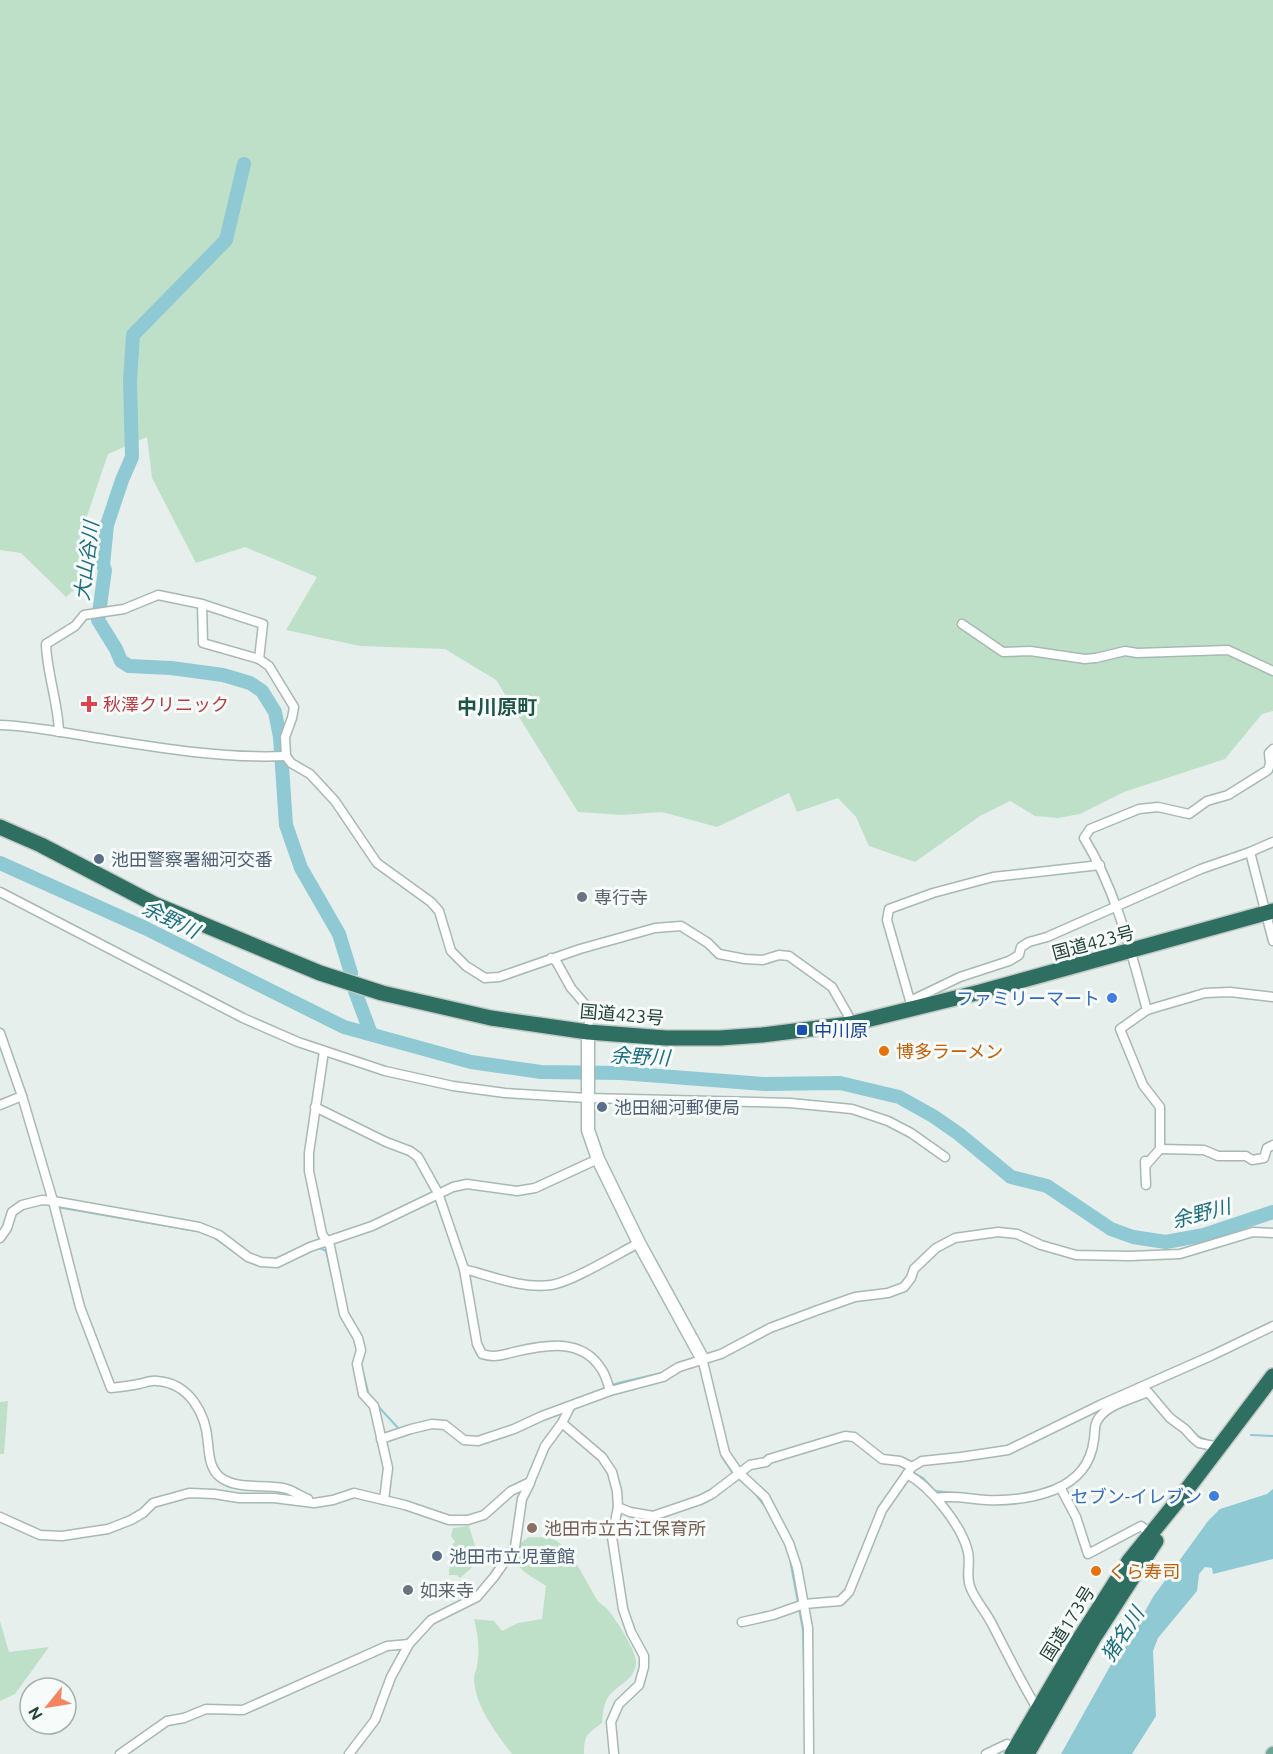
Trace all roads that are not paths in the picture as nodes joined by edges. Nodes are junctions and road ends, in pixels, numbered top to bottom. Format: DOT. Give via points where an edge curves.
graph roads {
  1 [pos="202,604"];
  2 [pos="962,624"];
  3 [pos="260,659"];
  4 [pos="1273,671"];
  5 [pos="0,725"];
  6 [pos="59,732"];
  7 [pos="1273,750"];
  8 [pos="286,756"];
  9 [pos="0,827"];
  10 [pos="1273,842"];
  11 [pos="1250,852"];
  12 [pos="1100,865"];
  13 [pos="0,892"];
  14 [pos="1116,907"];
  15 [pos="1270,913"];
  16 [pos="1273,941"];
  17 [pos="1131,952"];
  18 [pos="551,958"];
  19 [pos="1273,997"];
  20 [pos="912,1005"];
  21 [pos="1147,1010"];
  22 [pos="850,1024"];
  23 [pos="0,1033"];
  24 [pos="588,1037"];
  25 [pos="324,1051"];
  26 [pos="22,1096"];
  27 [pos="587,1096"];
  28 [pos="0,1105"];
  29 [pos="315,1107"];
  30 [pos="1273,1145"];
  31 [pos="1160,1149"];
  32 [pos="945,1157"];
  33 [pos="598,1159"];
  34 [pos="1146,1185"];
  35 [pos="438,1193"];
  36 [pos="53,1201"];
  37 [pos="1273,1233"];
  38 [pos="0,1238"];
  39 [pos="326,1241"];
  40 [pos="639,1243"];
  41 [pos="464,1269"];
  42 [pos="1273,1326"];
  43 [pos="702,1358"];
  44 [pos="1273,1376"];
  45 [pos="610,1391"];
  46 [pos="1273,1393"];
  47 [pos="570,1407"];
  48 [pos="1102,1409"];
  49 [pos="562,1423"];
  50 [pos="381,1439"];
  51 [pos="1219,1447"];
  52 [pos="910,1470"];
  53 [pos="738,1472"];
  54 [pos="530,1482"];
  55 [pos="1060,1487"];
  56 [pos="936,1498"];
  57 [pos="384,1500"];
  58 [pos="314,1503"];
  59 [pos="618,1507"];
  60 [pos="0,1516"];
  61 [pos="1154,1536"];
  62 [pos="804,1604"];
  63 [pos="742,1622"];
  64 [pos="409,1644"];
  65 [pos="1038,1710"];
  66 [pos="1021,1752"];
  67 [pos="120,1754"];
  68 [pos="348,1754"];
  69 [pos="614,1754"];
  70 [pos="809,1754"];
  71 [pos="986,1754"];
  1 -- 3 [label="street" via="203,643"];
  1 -- 3 [label="street" via="263,624"];
  1 -- 6 [label="street" via="158,595 124,609 84,615 75,627 46,644"];
  2 -- 4 [label="street" via="1004,652 1030,651 1084,659 1125,651 1228,650"];
  3 -- 8 [label="street" via="269,666 294,707 285,736"];
  5 -- 6 [label="street"];
  6 -- 8 [label="street" via="157,747"];
  7 -- 12 [label="street" via="1269,753 1268,770 1189,814 1158,807 1140,809 1090,829 1084,838"];
  8 -- 18 [label="street" via="310,774 334,801 377,863 439,910 451,951 466,966 485,978 499,977"];
  9 -- 24 [label="highway, 国道423号" via="154,904 320,973 446,1009"];
  10 -- 11 [label="street"];
  11 -- 14 [label="street"];
  11 -- 15 [label="street"];
  12 -- 14 [label="street"];
  12 -- 20 [label="street" via="993,877 889,909 887,920"];
  13 -- 25 [label="street" via="243,1018"];
  14 -- 17 [label="street"];
  14 -- 20 [label="street" via="1029,942 1009,961 960,977"];
  15 -- 16 [label="street"];
  15 -- 17 [label="highway, 国道423号"];
  17 -- 20 [label="highway, 国道423号"];
  17 -- 21 [label="street"];
  18 -- 22 [label="street" via="655,928 681,926 718,954 763,960 789,956 832,987"];
  18 -- 24 [label="street" via="590,1010"];
  19 -- 21 [label="street" via="1205,993"];
  20 -- 22 [label="highway, 国道423号"];
  21 -- 31 [label="street" via="1120,1029 1143,1085 1160,1107"];
  22 -- 24 [label="highway, 国道423号" via="720,1038"];
  23 -- 26 [label="street"];
  24 -- 27 [label="street"];
  25 -- 27 [label="street" via="385,1071 453,1086 505,1093"];
  25 -- 29 [label="street"];
  26 -- 28 [label="street"];
  26 -- 36 [label="street"];
  27 -- 32 [label="street" via="852,1109 888,1121"];
  27 -- 33 [label="street" via="588,1130"];
  29 -- 35 [label="street" via="418,1157"];
  29 -- 39 [label="street" via="309,1171 321,1234"];
  30 -- 31 [label="street" via="1267,1148 1264,1158 1252,1160 1246,1156 1218,1156 1204,1150"];
  31 -- 34 [label="street" via="1145,1161"];
  33 -- 35 [label="street" via="535,1188 518,1191 467,1184"];
  33 -- 40 [label="street"];
  35 -- 39 [label="street" via="372,1226"];
  35 -- 41 [label="street"];
  36 -- 38 [label="street" via="22,1205 12,1212"];
  36 -- 39 [label="street" via="199,1227 261,1262 277,1263"];
  36 -- 58 [label="street" via="80,1307 111,1388 156,1380 188,1393 203,1419 214,1472 222,1479 251,1487 284,1488"];
  37 -- 43 [label="street" via="1253,1232 1180,1254 1130,1257 1076,1255 1017,1234 998,1232 955,1238 936,1248 914,1269 904,1287 818,1310 770,1328 721,1354"];
  39 -- 50 [label="street" via="344,1314 361,1350 357,1364 363,1394 374,1406"];
  40 -- 41 [label="street" via="551,1285 527,1284"];
  40 -- 43 [label="street"];
  41 -- 45 [label="street" via="482,1354 491,1357 546,1345 576,1348 591,1355 603,1370"];
  42 -- 48 [label="street"];
  43 -- 45 [label="street" via="663,1377"];
  43 -- 53 [label="street" via="725,1453"];
  44 -- 51 [label="highway, 国道173号"];
  45 -- 47 [label="street"];
  46 -- 61 [label="highway, 国道173号" via="1195,1495"];
  47 -- 49 [label="street"];
  47 -- 50 [label="street" via="478,1441 464,1440 445,1425 432,1424"];
  48 -- 51 [label="street" via="1148,1392 1199,1443"];
  48 -- 52 [label="street" via="1008,1450 922,1461"];
  48 -- 55 [label="street" via="1085,1468"];
  49 -- 54 [label="street" via="545,1446"];
  49 -- 59 [label="street" via="602,1456 612,1472"];
  50 -- 57 [label="street" via="388,1468"];
  51 -- 61 [label="highway, 国道173号"];
  52 -- 53 [label="street" via="900,1461 882,1459 854,1437 844,1436"];
  52 -- 56 [label="street"];
  52 -- 62 [label="street" via="882,1510 849,1592 840,1601"];
  53 -- 59 [label="street" via="712,1494 653,1516"];
  53 -- 62 [label="street" via="765,1497 789,1543"];
  54 -- 57 [label="street" via="511,1491 484,1515 468,1520 449,1520"];
  54 -- 64 [label="street" via="522,1499 515,1546 494,1577 477,1597 432,1620"];
  55 -- 56 [label="street" via="1008,1500"];
  55 -- 61 [label="street" via="1076,1517 1088,1554 1141,1526"];
  56 -- 65 [label="street" via="964,1538 971,1590"];
  57 -- 58 [label="street" via="354,1493"];
  58 -- 60 [label="street" via="189,1493 153,1503 131,1520 108,1529 62,1536 40,1535"];
  59 -- 69 [label="street" via="612,1537 623,1609 644,1656 644,1667 639,1684 619,1704 611,1722"];
  61 -- 65 [label="highway, 国道173号" via="1129,1561"];
  61 -- 66 [label="highway, 国道173号"];
  62 -- 63 [label="street"];
  62 -- 70 [label="street" via="808,1628"];
  64 -- 67 [label="street" via="387,1646 243,1710 206,1708 167,1721"];
  64 -- 68 [label="street" via="375,1720"];
  65 -- 66 [label="highway, 国道173号"];
  66 -- 71 [label="street" via="1006,1744"];
}
